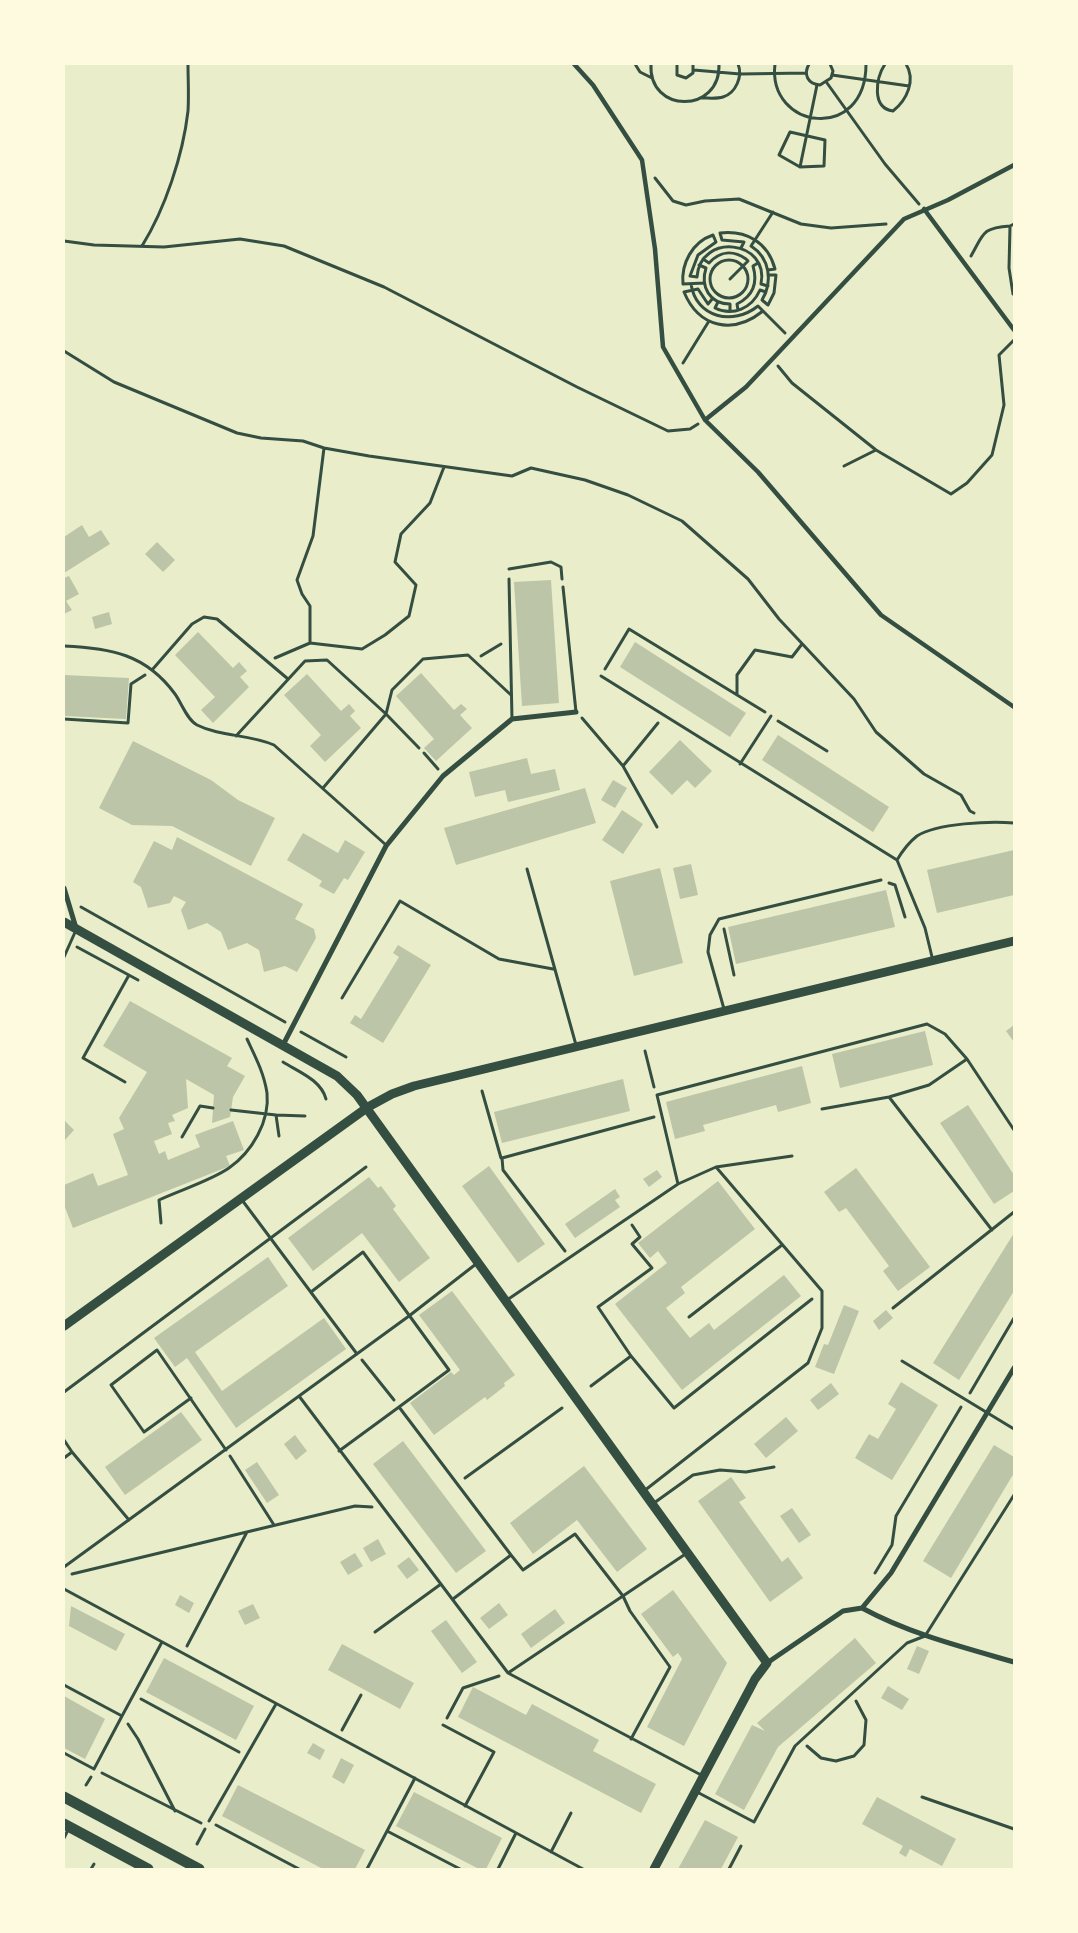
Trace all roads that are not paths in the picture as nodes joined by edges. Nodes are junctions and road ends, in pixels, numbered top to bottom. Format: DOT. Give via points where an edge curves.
graph roads {
  1 [pos="574,64"];
  2 [pos="1014,165"];
  3 [pos="924,209"];
  4 [pos="1014,330"];
  5 [pos="705,420"];
  6 [pos="509,579"];
  7 [pos="563,588"];
  8 [pos="64,646"];
  9 [pos="152,670"];
  10 [pos="600,676"];
  11 [pos="288,679"];
  12 [pos="511,695"];
  13 [pos="1014,707"];
  14 [pos="576,712"];
  15 [pos="386,714"];
  16 [pos="771,716"];
  17 [pos="512,720"];
  18 [pos="235,737"];
  19 [pos="419,748"];
  20 [pos="740,764"];
  21 [pos="323,788"];
  22 [pos="1014,823"];
  23 [pos="386,846"];
  24 [pos="897,860"];
  25 [pos="527,869"];
  26 [pos="881,880"];
  27 [pos="64,888"];
  28 [pos="64,922"];
  29 [pos="76,929"];
  30 [pos="1014,941"];
  31 [pos="64,957"];
  32 [pos="933,961"];
  33 [pos="553,969"];
  34 [pos="342,998"];
  35 [pos="725,1012"];
  36 [pos="283,1045"];
  37 [pos="576,1047"];
  38 [pos="967,1059"];
  39 [pos="889,1097"];
  40 [pos="368,1107"];
  41 [pos="822,1109"];
  42 [pos="1014,1130"];
  43 [pos="792,1156"];
  44 [pos="716,1166"];
  45 [pos="366,1167"];
  46 [pos="678,1184"];
  47 [pos="240,1198"];
  48 [pos="1014,1212"];
  49 [pos="992,1230"];
  50 [pos="271,1239"];
  51 [pos="782,1244"];
  52 [pos="479,1262"];
  53 [pos="311,1292"];
  54 [pos="507,1301"];
  55 [pos="893,1308"];
  56 [pos="409,1316"];
  57 [pos="689,1317"];
  58 [pos="64,1326"];
  59 [pos="357,1354"];
  60 [pos="902,1361"];
  61 [pos="1014,1368"];
  62 [pos="64,1392"];
  63 [pos="299,1396"];
  64 [pos="191,1398"];
  65 [pos="399,1407"];
  66 [pos="987,1412"];
  67 [pos="1014,1429"];
  68 [pos="64,1440"];
  69 [pos="226,1450"];
  70 [pos="339,1451"];
  71 [pos="72,1452"];
  72 [pos="64,1458"];
  73 [pos="774,1467"];
  74 [pos="644,1491"];
  75 [pos="1014,1495"];
  76 [pos="652,1504"];
  77 [pos="129,1520"];
  78 [pos="688,1552"];
  79 [pos="511,1555"];
  80 [pos="64,1568"];
  81 [pos="441,1584"];
  82 [pos="64,1589"];
  83 [pos="623,1596"];
  84 [pos="453,1599"];
  85 [pos="862,1608"];
  86 [pos="375,1632"];
  87 [pos="925,1636"];
  88 [pos="162,1642"];
  89 [pos="1014,1662"];
  90 [pos="767,1663"];
  91 [pos="508,1673"];
  92 [pos="64,1685"];
  93 [pos="276,1704"];
  94 [pos="122,1716"];
  95 [pos="443,1725"];
  96 [pos="631,1739"];
  97 [pos="64,1754"];
  98 [pos="703,1776"];
  99 [pos="415,1778"];
  100 [pos="696,1791"];
  101 [pos="64,1797"];
  102 [pos="922,1797"];
  103 [pos="465,1806"];
  104 [pos="571,1812"];
  105 [pos="209,1821"];
  106 [pos="67,1826"];
  107 [pos="1014,1829"];
  108 [pos="387,1831"];
  109 [pos="516,1833"];
  110 [pos="64,1838"];
  111 [pos="741,1846"];
  112 [pos="551,1852"];
  113 [pos="148,1869"];
  114 [pos="199,1869"];
  115 [pos="367,1869"];
  116 [pos="460,1869"];
  117 [pos="498,1869"];
  118 [pos="583,1869"];
  119 [pos="654,1869"];
  120 [pos="729,1869"];
  1 -- 5 [label="street" via="593,85 642,160 655,249 663,347"];
  2 -- 3 [label="street"];
  3 -- 4 [label="street"];
  3 -- 5 [label="street" via="904,219 746,387"];
  5 -- 13 [label="street" via="758,472 882,615"];
  6 -- 12 [label="lane"];
  7 -- 14 [label="lane"];
  8 -- 9 [label="lane" via="119,652"];
  9 -- 11 [label="lane" via="192,624 204,617 217,619"];
  9 -- 18 [label="lane" via="174,693 194,724"];
  10 -- 20 [label="lane"];
  11 -- 15 [label="lane" via="305,661 327,660"];
  11 -- 18 [label="lane"];
  12 -- 15 [label="lane" via="468,655 423,659 392,690"];
  12 -- 17 [label="lane"];
  14 -- 17 [label="street"];
  15 -- 19 [label="lane"];
  15 -- 21 [label="lane"];
  16 -- 20 [label="lane"];
  17 -- 23 [label="street" via="443,776"];
  18 -- 21 [label="lane" via="259,738 274,745"];
  20 -- 24 [label="lane"];
  21 -- 23 [label="lane"];
  22 -- 24 [label="lane" via="991,820 919,835 905,847"];
  23 -- 36 [label="street"];
  24 -- 32 [label="lane" via="925,928"];
  25 -- 33 [label="lane"];
  26 -- 35 [label="lane" via="718,919 710,935 708,952"];
  27 -- 29 [label="street"];
  28 -- 29 [label="street"];
  29 -- 31 [label="lane"];
  29 -- 36 [label="street"];
  30 -- 32 [label="street"];
  32 -- 35 [label="street"];
  33 -- 34 [label="lane" via="499,959 400,901"];
  33 -- 37 [label="lane"];
  35 -- 37 [label="street"];
  36 -- 40 [label="street" via="337,1076"];
  37 -- 40 [label="street" via="414,1086"];
  38 -- 39 [label="lane" via="929,1084"];
  38 -- 42 [label="lane"];
  38 -- 46 [label="lane" via="945,1034 928,1024 656,1095"];
  39 -- 41 [label="lane"];
  39 -- 49 [label="lane"];
  40 -- 47 [label="street"];
  40 -- 52 [label="street"];
  43 -- 44 [label="lane"];
  44 -- 46 [label="lane"];
  44 -- 51 [label="lane"];
  45 -- 50 [label="lane"];
  46 -- 54 [label="lane"];
  47 -- 50 [label="lane"];
  47 -- 58 [label="street"];
  48 -- 49 [label="lane"];
  49 -- 55 [label="lane"];
  50 -- 53 [label="lane"];
  50 -- 62 [label="lane"];
  51 -- 57 [label="lane"];
  51 -- 74 [label="lane" via="822,1291 822,1328 808,1363"];
  52 -- 54 [label="street"];
  52 -- 56 [label="lane"];
  53 -- 56 [label="lane" via="363,1252"];
  53 -- 59 [label="lane"];
  54 -- 74 [label="street"];
  56 -- 59 [label="lane"];
  56 -- 65 [label="lane" via="448,1370"];
  59 -- 63 [label="lane"];
  60 -- 66 [label="lane"];
  61 -- 66 [label="street"];
  63 -- 69 [label="lane"];
  63 -- 70 [label="lane"];
  64 -- 64 [label="lane" via="157,1350 111,1385 144,1432"];
  64 -- 69 [label="lane"];
  65 -- 70 [label="lane"];
  65 -- 79 [label="lane"];
  66 -- 67 [label="lane"];
  66 -- 85 [label="street" via="891,1573"];
  68 -- 71 [label="lane"];
  69 -- 77 [label="lane"];
  70 -- 81 [label="lane"];
  71 -- 72 [label="lane"];
  71 -- 77 [label="lane"];
  73 -- 76 [label="lane" via="693,1475"];
  74 -- 76 [label="street"];
  75 -- 87 [label="lane"];
  76 -- 78 [label="street"];
  77 -- 80 [label="lane"];
  78 -- 83 [label="lane"];
  78 -- 90 [label="street"];
  79 -- 83 [label="lane" via="523,1570 575,1534"];
  79 -- 84 [label="lane"];
  81 -- 84 [label="lane"];
  81 -- 86 [label="lane"];
  82 -- 88 [label="lane"];
  83 -- 91 [label="lane"];
  83 -- 96 [label="lane" via="670,1667"];
  84 -- 91 [label="lane"];
  85 -- 87 [label="street"];
  85 -- 90 [label="street" via="843,1611"];
  87 -- 89 [label="street"];
  87 -- 100 [label="lane" via="907,1643 795,1746 754,1822"];
  88 -- 93 [label="lane"];
  88 -- 94 [label="lane"];
  90 -- 98 [label="street" via="755,1679"];
  91 -- 96 [label="lane"];
  92 -- 94 [label="lane"];
  93 -- 99 [label="lane"];
  93 -- 105 [label="lane"];
  94 -- 97 [label="lane" via="94,1770"];
  95 -- 103 [label="lane" via="494,1752"];
  96 -- 98 [label="lane"];
  98 -- 100 [label="street"];
  99 -- 103 [label="lane"];
  99 -- 108 [label="lane"];
  100 -- 119 [label="street"];
  101 -- 114 [label="main road"];
  102 -- 107 [label="lane"];
  103 -- 109 [label="lane"];
  104 -- 112 [label="lane"];
  106 -- 110 [label="lane"];
  106 -- 113 [label="main road"];
  108 -- 115 [label="lane"];
  108 -- 116 [label="lane"];
  109 -- 112 [label="lane"];
  109 -- 117 [label="lane"];
  111 -- 120 [label="lane"];
  112 -- 118 [label="lane"];
}
